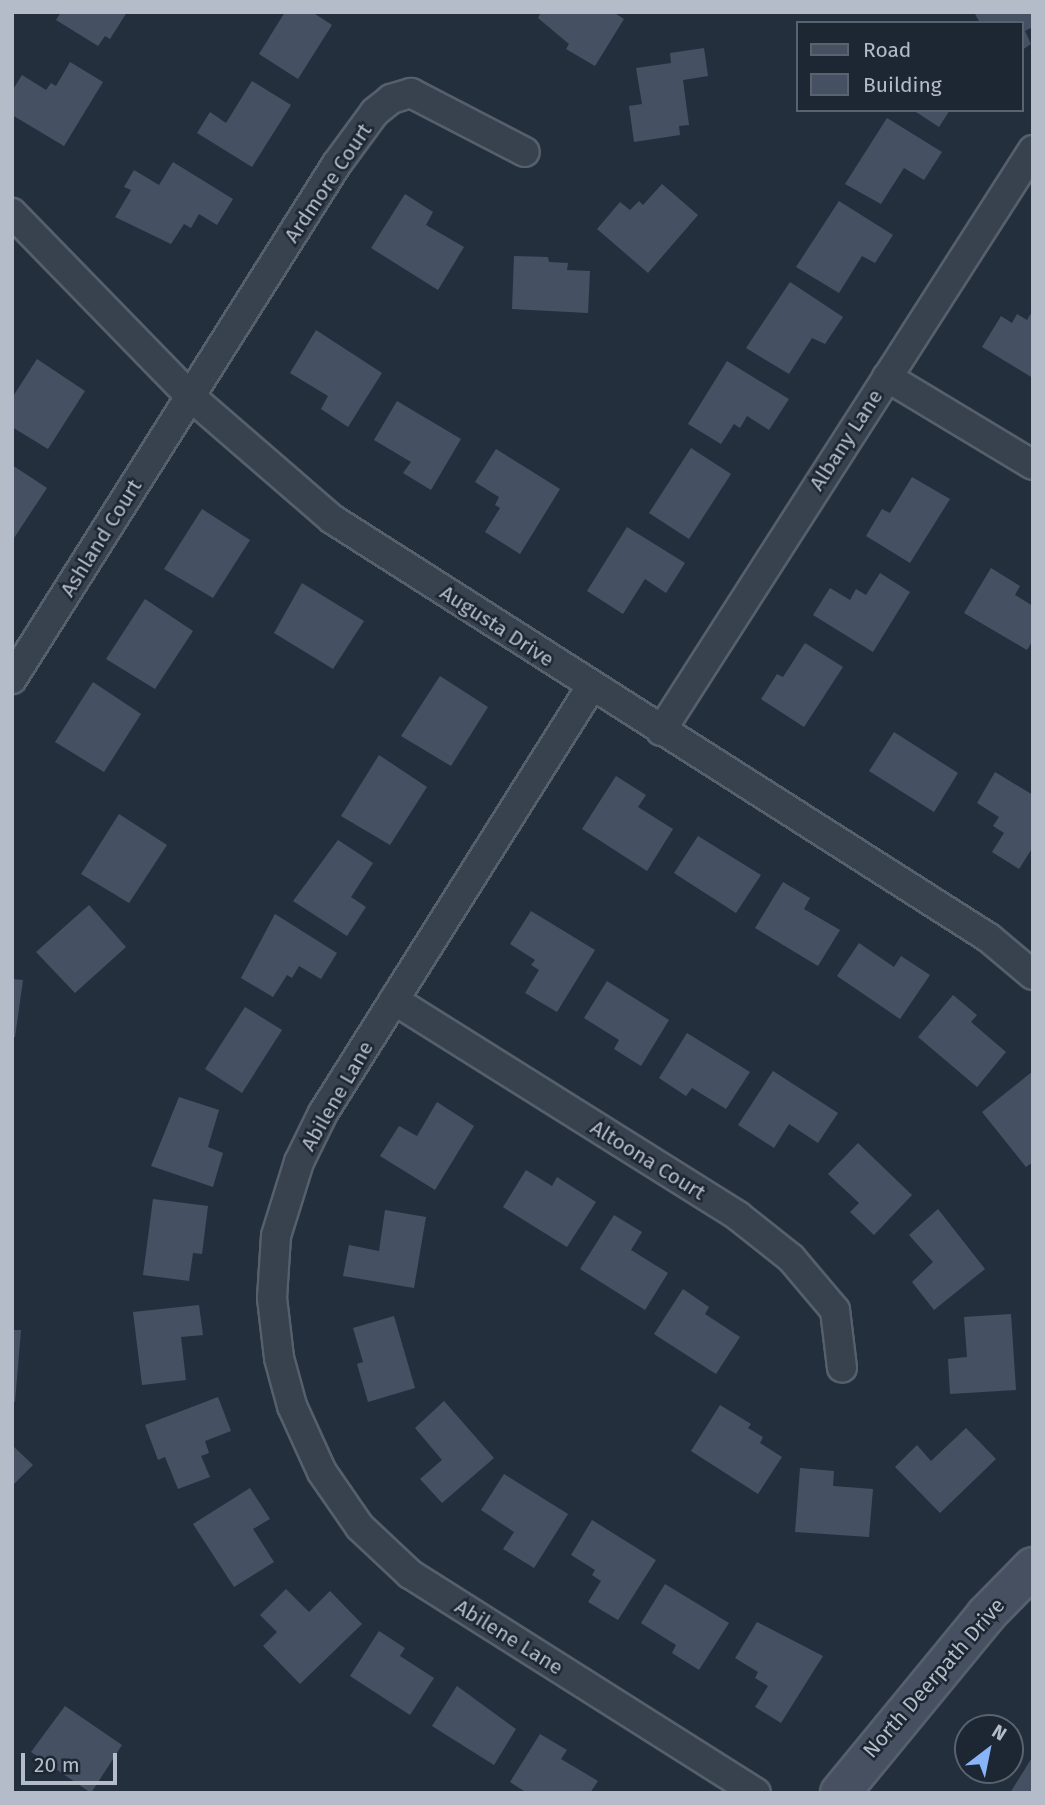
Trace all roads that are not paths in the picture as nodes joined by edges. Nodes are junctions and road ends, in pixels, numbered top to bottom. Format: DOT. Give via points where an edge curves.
graph roads {
  1 [pos="1033,150"];
  2 [pos="524,152"];
  3 [pos="12,213"];
  4 [pos="887,377"];
  5 [pos="190,396"];
  6 [pos="1033,465"];
  7 [pos="12,679"];
  8 [pos="591,687"];
  9 [pos="661,731"];
  10 [pos="1033,975"];
  11 [pos="394,1000"];
  12 [pos="842,1368"];
  13 [pos="1033,1567"];
  14 [pos="756,1793"];
  15 [pos="840,1793"];
  1 -- 4 [label="street, Albany Lane"];
  2 -- 5 [label="street, Ardmore Court" via="411,93 391,99 375,112 336,165"];
  3 -- 5 [label="street, Augusta Drive"];
  4 -- 6 [label="street"];
  4 -- 9 [label="street, Albany Lane"];
  5 -- 7 [label="street, Ashland Court"];
  5 -- 8 [label="street, Augusta Drive" via="332,519"];
  8 -- 9 [label="street, Augusta Drive"];
  8 -- 11 [label="street, Abilene Lane"];
  9 -- 10 [label="street, Augusta Drive" via="989,938"];
  11 -- 12 [label="street, Altoona Court" via="738,1216 791,1258 835,1310"];
  11 -- 14 [label="street, Abilene Lane" via="323,1114 299,1162 276,1236 272,1298 279,1358 292,1406 321,1472 360,1527 410,1574"];
  13 -- 15 [label="street, North Deerpath Drive" via="986,1615"];
}
